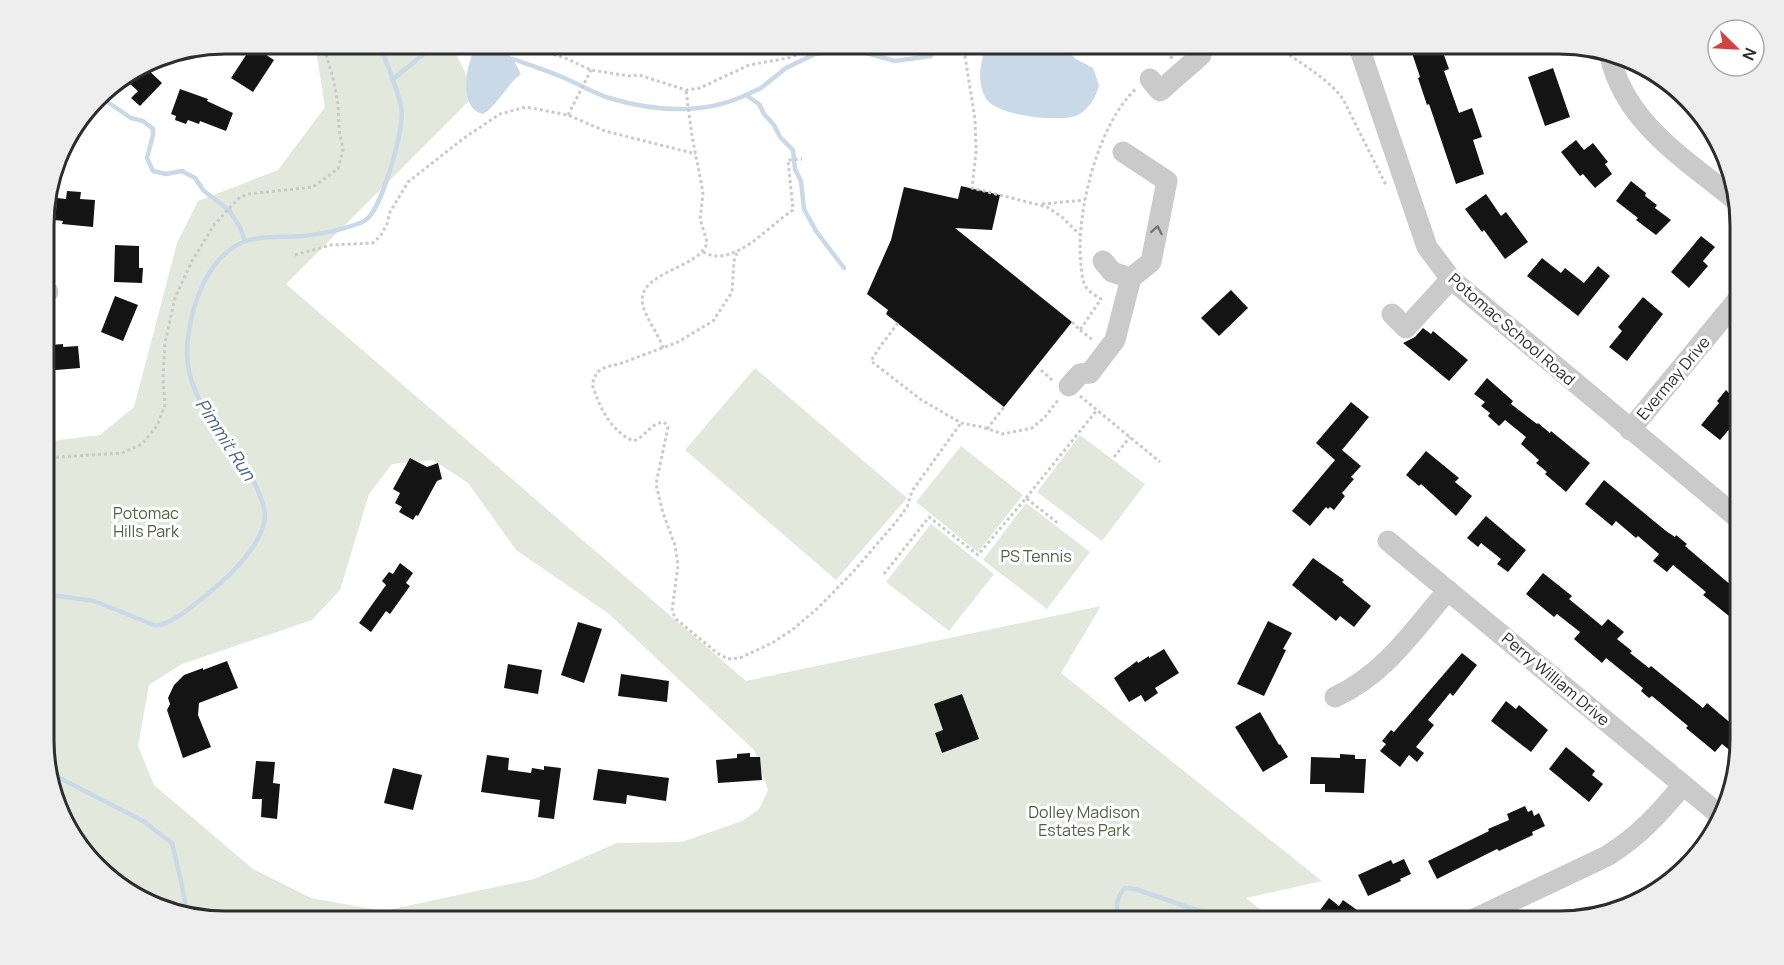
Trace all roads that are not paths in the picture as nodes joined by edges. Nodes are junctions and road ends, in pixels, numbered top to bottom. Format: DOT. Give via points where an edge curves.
graph roads {
  1 [pos="1361,54"];
  2 [pos="1201,55"];
  3 [pos="1612,62"];
  4 [pos="1150,79"];
  5 [pos="1123,152"];
  6 [pos="1727,193"];
  7 [pos="1103,261"];
  8 [pos="1131,278"];
  9 [pos="1452,279"];
  10 [pos="1730,309"];
  11 [pos="1392,314"];
  12 [pos="1070,386"];
  13 [pos="1630,430"];
  14 [pos="1730,512"];
  15 [pos="1388,541"];
  16 [pos="1448,590"];
  17 [pos="1335,697"];
  18 [pos="1683,785"];
  19 [pos="1714,810"];
  20 [pos="1491,911"];
  1 -- 9 [label="street, Potomac School Road" via="1427,247"];
  2 -- 4 [label="street" via="1160,91"];
  3 -- 6 [label="street" via="1633,110"];
  8 -- 5 [label="street, one-way" via="1151,262 1167,182"];
  7 -- 8 [label="street" via="1112,272"];
  8 -- 12 [label="street" via="1116,340 1090,373 1080,374"];
  9 -- 11 [label="street" via="1406,328"];
  9 -- 13 [label="street, Potomac School Road"];
  10 -- 13 [label="street, Evermay Drive"];
  13 -- 14 [label="street, Potomac School Road"];
  15 -- 16 [label="street, Perry William Drive"];
  16 -- 17 [label="street" via="1386,664"];
  16 -- 18 [label="street, Perry William Drive"];
  18 -- 19 [label="street, Perry William Drive"];
  18 -- 20 [label="street" via="1628,843"];
}
